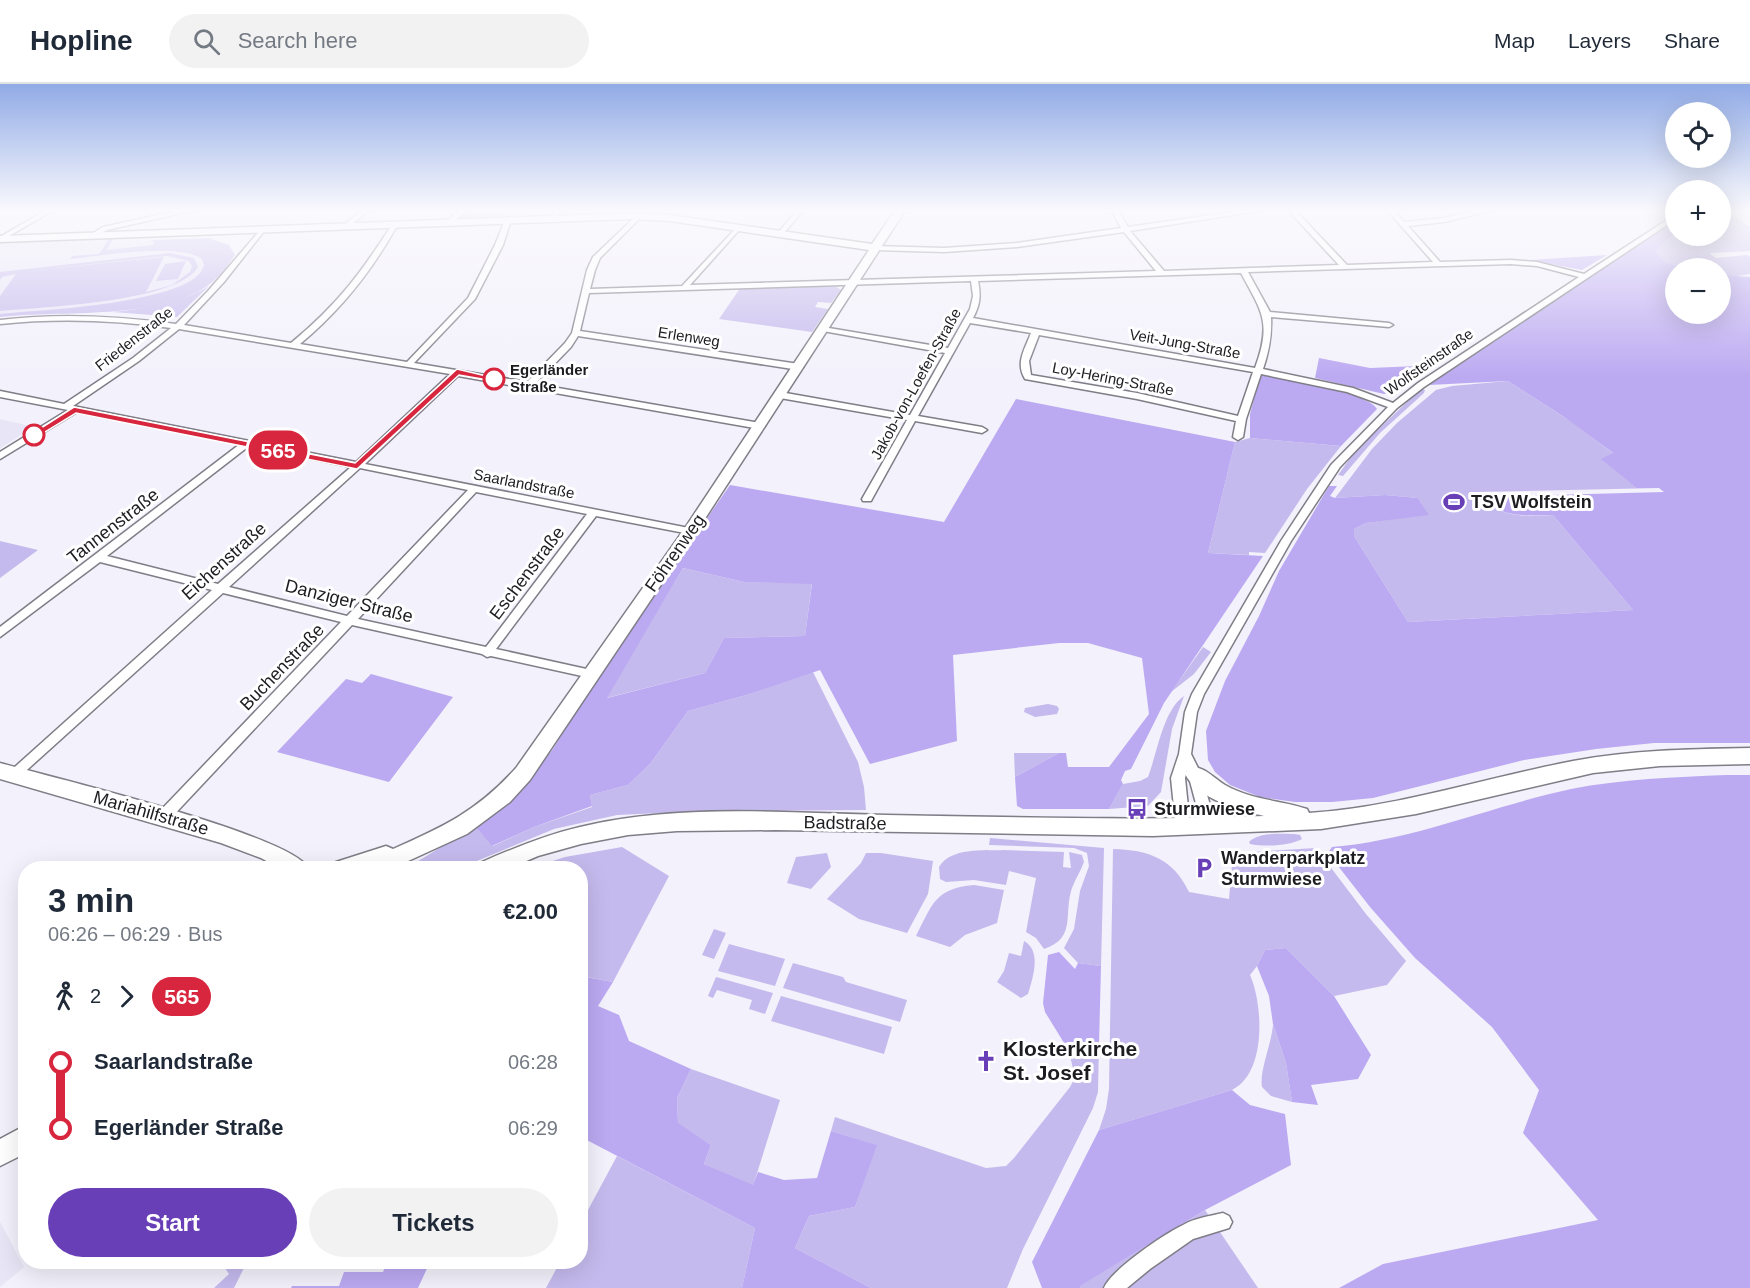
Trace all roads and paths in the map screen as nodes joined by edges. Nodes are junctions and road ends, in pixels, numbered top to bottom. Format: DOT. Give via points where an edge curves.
graph roads {
  1 [pos="234,265"];
  2 [pos="371,265"];
  3 [pos="489,265"];
  4 [pos="593,265"];
  5 [pos="705,265"];
  6 [pos="864,265"];
  7 [pos="1155,265"];
  8 [pos="1401,265"];
  9 [pos="1539,265"];
  10 [pos="1601,265"];
  11 [pos="1345,267"];
  12 [pos="1244,271"];
  13 [pos="1162,273"];
  14 [pos="1584,276"];
  15 [pos="974,279"];
  16 [pos="854,281"];
  17 [pos="685,287"];
  18 [pos="587,291"];
  19 [pos="1267,314"];
  20 [pos="968,320"];
  21 [pos="0,321"];
  22 [pos="1389,325"];
  23 [pos="177,327"];
  24 [pos="823,329"];
  25 [pos="1036,332"];
  26 [pos="576,333"];
  27 [pos="293,346"];
  28 [pos="949,351"];
  29 [pos="411,363"];
  30 [pos="799,367"];
  31 [pos="1256,370"];
  32 [pos="457,372"];
  33 [pos="528,385"];
  34 [pos="0,394"];
  35 [pos="780,395"];
  36 [pos="1394,406"];
  37 [pos="69,409"];
  38 [pos="912,418"];
  39 [pos="1241,419"];
  40 [pos="760,426"];
  41 [pos="982,430"];
  42 [pos="1238,437"];
  43 [pos="246,444"];
  44 [pos="0,456"];
  45 [pos="357,466"];
  46 [pos="473,490"];
  47 [pos="867,499"];
  48 [pos="593,513"];
  49 [pos="690,531"];
  50 [pos="99,558"];
  51 [pos="221,587"];
  52 [pos="351,621"];
  53 [pos="0,633"];
  54 [pos="488,653"];
  55 [pos="591,674"];
  56 [pos="1185,754"];
  57 [pos="1750,756"];
  58 [pos="7,772"];
  59 [pos="1195,774"];
  60 [pos="164,816"];
  61 [pos="1340,819"];
  62 [pos="1209,826"];
  63 [pos="1183,827"];
  64 [pos="405,852"];
  65 [pos="285,861"];
  66 [pos="366,861"];
  67 [pos="387,861"];
  68 [pos="505,861"];
  69 [pos="18,1143"];
  70 [pos="0,1153"];
  71 [pos="1223,1222"];
  72 [pos="1113,1288"];
  1 -- 23 [label="street, Friedenstraße"];
  2 -- 27 [label="street" via="344,301"];
  3 -- 29 [label="street" via="471,299"];
  4 -- 18 [label="street"];
  5 -- 17 [label="street"];
  6 -- 16 [label="street, Föhrenweg"];
  7 -- 13 [label="street"];
  8 -- 11 [label="street"];
  9 -- 14 [label="street"];
  10 -- 14 [label="street, Wolfsteinstraße"];
  11 -- 12 [label="street"];
  12 -- 13 [label="street"];
  12 -- 19 [label="street"];
  13 -- 15 [label="street"];
  14 -- 36 [label="street, Wolfsteinstraße"];
  15 -- 16 [label="street"];
  15 -- 20 [label="street, Jakob-von-Loefen-Straße" via="976,302"];
  16 -- 17 [label="street"];
  16 -- 24 [label="street, Föhrenweg"];
  17 -- 18 [label="street"];
  18 -- 26 [label="street"];
  19 -- 22 [label="street"];
  19 -- 31 [label="street" via="1267,343"];
  20 -- 25 [label="street, Veit-Jung-Straße"];
  20 -- 28 [label="street, Jakob-von-Loefen-Straße"];
  21 -- 23 [label="street" via="74,318"];
  23 -- 27 [label="street"];
  23 -- 37 [label="street, Friedenstraße"];
  24 -- 28 [label="street"];
  24 -- 30 [label="street, Föhrenweg"];
  25 -- 31 [label="street, Veit-Jung-Straße"];
  25 -- 39 [label="street, Loy-Hering-Straße" via="1023,365 1028,377"];
  26 -- 30 [label="street, Erlenweg"];
  26 -- 33 [label="street"];
  27 -- 29 [label="street"];
  28 -- 38 [label="street, Jakob-von-Loefen-Straße"];
  29 -- 32 [label="street"];
  30 -- 35 [label="street, Föhrenweg"];
  31 -- 36 [label="street, Veit-Jung-Straße" via="1350,390"];
  31 -- 39 [label="street"];
  32 -- 33 [label="street"];
  32 -- 45 [label="street, Eichenstraße"];
  33 -- 40 [label="street"];
  34 -- 37 [label="street, Saarlandstraße"];
  35 -- 38 [label="street"];
  35 -- 40 [label="street, Föhrenweg"];
  36 -- 56 [label="street, Wolfsteinstraße" via="1336,465 1286,541 1198,694"];
  37 -- 43 [label="street, Saarlandstraße"];
  37 -- 44 [label="street, Friedenstraße"];
  38 -- 41 [label="street"];
  38 -- 47 [label="street, Jakob-von-Loefen-Straße"];
  39 -- 42 [label="street"];
  40 -- 49 [label="street, Föhrenweg"];
  43 -- 45 [label="street, Saarlandstraße"];
  43 -- 50 [label="street, Tannenstraße"];
  45 -- 46 [label="street, Saarlandstraße"];
  45 -- 51 [label="street, Eichenstraße"];
  46 -- 48 [label="street, Saarlandstraße"];
  46 -- 52 [label="street, Buchenstraße"];
  48 -- 49 [label="street, Saarlandstraße"];
  48 -- 54 [label="street, Eschenstraße"];
  49 -- 55 [label="street, Föhrenweg"];
  50 -- 51 [label="street, Danziger Straße"];
  50 -- 53 [label="street, Tannenstraße"];
  51 -- 52 [label="street, Danziger Straße"];
  51 -- 58 [label="street, Eichenstraße"];
  52 -- 54 [label="street, Danziger Straße"];
  52 -- 60 [label="street, Buchenstraße"];
  54 -- 55 [label="street, Danziger Straße"];
  55 -- 64 [label="street, Föhrenweg" via="523,774 503,796 452,832"];
  56 -- 59 [label="street"];
  56 -- 63 [label="street, Wolfsteinstraße" via="1177,786"];
  57 -- 61 [label="street" via="1620,761 1574,768 1390,812"];
  58 -- 60 [label="street, Mariahilfstraße"];
  59 -- 61 [label="street" via="1221,794 1258,807"];
  59 -- 62 [label="street"];
  60 -- 65 [label="street, Mariahilfstraße" via="235,839"];
  61 -- 62 [label="street, Badstraße"];
  62 -- 63 [label="street, Badstraße"];
  63 -- 68 [label="street, Badstraße" via="653,823 561,840"];
  64 -- 66 [label="street, Föhrenweg"];
  64 -- 67 [label="street, Föhrenweg"];
  69 -- 70 [label="street"];
  71 -- 72 [label="street" via="1189,1231"];
}
